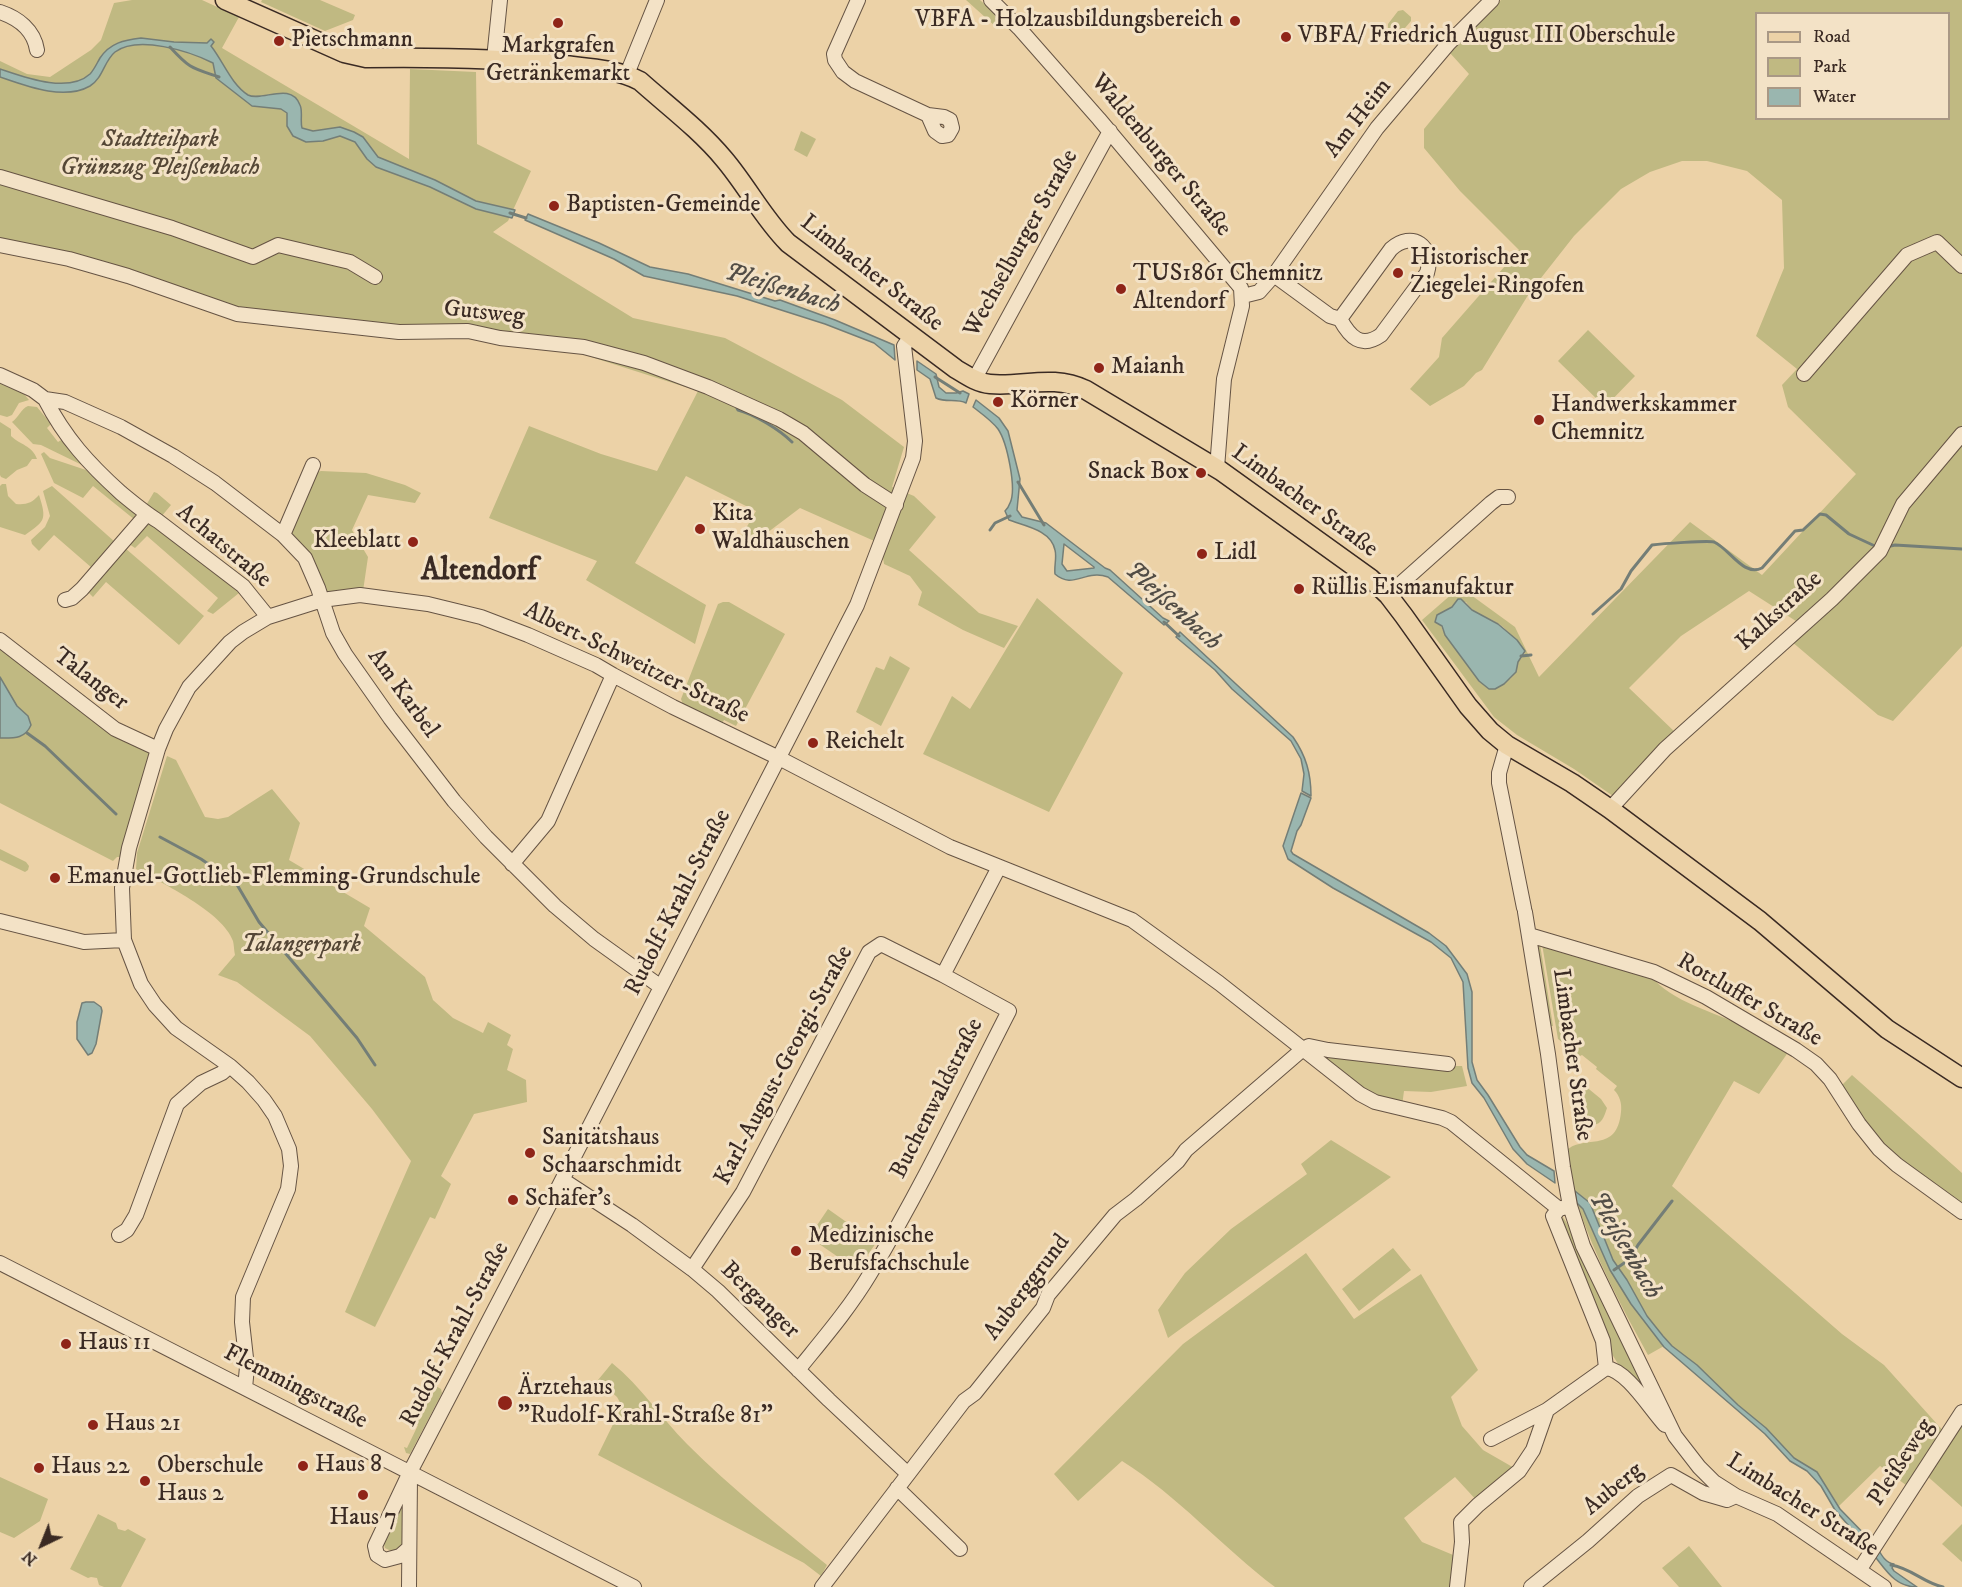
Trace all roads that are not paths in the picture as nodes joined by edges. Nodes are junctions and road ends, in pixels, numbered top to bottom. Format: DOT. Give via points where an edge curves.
graph roads {
  1 [pos="225,0"];
  2 [pos="500,0"];
  3 [pos="657,0"];
  4 [pos="858,0"];
  5 [pos="1492,0"];
  6 [pos="1001,3"];
  7 [pos="0,12"];
  8 [pos="36,50"];
  9 [pos="494,59"];
  10 [pos="627,74"];
  11 [pos="928,115"];
  12 [pos="1110,131"];
  13 [pos="0,177"];
  14 [pos="0,245"];
  15 [pos="1962,266"];
  16 [pos="1274,275"];
  17 [pos="375,277"];
  18 [pos="1243,296"];
  19 [pos="1340,319"];
  20 [pos="908,341"];
  21 [pos="1804,374"];
  22 [pos="0,375"];
  23 [pos="974,380"];
  24 [pos="45,399"];
  25 [pos="1962,434"];
  26 [pos="313,465"];
  27 [pos="1217,468"];
  28 [pos="1508,497"];
  29 [pos="896,505"];
  30 [pos="147,514"];
  31 [pos="283,536"];
  32 [pos="1388,595"];
  33 [pos="64,600"];
  34 [pos="322,600"];
  35 [pos="268,617"];
  36 [pos="0,640"];
  37 [pos="613,675"];
  38 [pos="1508,745"];
  39 [pos="158,749"];
  40 [pos="778,758"];
  41 [pos="1610,809"];
  42 [pos="512,864"];
  43 [pos="999,867"];
  44 [pos="0,921"];
  45 [pos="1529,935"];
  46 [pos="124,940"];
  47 [pos="943,975"];
  48 [pos="661,987"];
  49 [pos="1303,1049"];
  50 [pos="1448,1064"];
  51 [pos="230,1066"];
  52 [pos="1962,1078"];
  53 [pos="563,1180"];
  54 [pos="1564,1207"];
  55 [pos="1962,1212"];
  56 [pos="119,1235"];
  57 [pos="0,1263"];
  58 [pos="692,1269"];
  59 [pos="1606,1368"];
  60 [pos="798,1370"];
  61 [pos="245,1388"];
  62 [pos="1547,1410"];
  63 [pos="1962,1412"];
  64 [pos="1675,1436"];
  65 [pos="1491,1439"];
  66 [pos="410,1472"];
  67 [pos="908,1474"];
  68 [pos="897,1488"];
  69 [pos="1736,1496"];
  70 [pos="409,1548"];
  71 [pos="960,1550"];
  72 [pos="1863,1564"];
  73 [pos="409,1587"];
  74 [pos="634,1587"];
  75 [pos="822,1587"];
  76 [pos="1457,1587"];
  77 [pos="1531,1587"];
  78 [pos="1884,1587"];
  1 -- 9 [label="main road, Limbacher Straße" via="354,56"];
  2 -- 9 [label="street"];
  3 -- 10 [label="street"];
  4 -- 11 [label="street" via="834,54 838,66 855,81"];
  5 -- 16 [label="street, Am Heim" via="1449,43 1377,128"];
  6 -- 12 [label="street, Waldenburger Straße"];
  7 -- 8 [label="street" via="25,26 35,38"];
  9 -- 10 [label="main road, Limbacher Straße"];
  10 -- 20 [label="main road, Limbacher Straße" via="640,81 716,149 788,243"];
  12 -- 18 [label="street, Waldenburger Straße" via="1241,288"];
  12 -- 23 [label="street, Wechselburger Straße"];
  13 -- 17 [label="street" via="172,228 253,257 278,245 350,262"];
  14 -- 29 [label="street, Gutsweg" via="109,270 237,314 399,332 468,331 584,347 644,363 779,419"];
  15 -- 21 [label="street" via="1937,242 1907,255"];
  16 -- 18 [label="street, Am Heim" via="1259,292"];
  16 -- 19 [label="street" via="1330,316"];
  18 -- 27 [label="street" via="1224,379"];
  19 -- 19 [label="street" via="1346,331 1362,342 1381,336 1427,273 1427,251 1411,240 1400,241"];
  20 -- 23 [label="main road, Limbacher Straße"];
  20 -- 29 [label="street, Rudolf-Krahl-Straße" via="907,370 915,441"];
  22 -- 24 [label="street, Am Karbel"];
  23 -- 27 [label="main road, Limbacher Straße" via="990,384 1075,385"];
  24 -- 30 [label="street, Achatstraße" via="82,456"];
  24 -- 31 [label="street, Am Karbel" via="65,402 121,427 179,459"];
  25 -- 41 [label="street, Kalkstraße" via="1904,504 1882,546 1832,598 1665,749"];
  26 -- 31 [label="street"];
  27 -- 32 [label="main road, Limbacher Straße" via="1322,542"];
  28 -- 32 [label="street" via="1491,503"];
  29 -- 40 [label="street, Rudolf-Krahl-Straße" via="857,605"];
  30 -- 33 [label="street, Achatstraße" via="82,589"];
  30 -- 35 [label="street, Achatstraße" via="243,586"];
  31 -- 34 [label="street, Am Karbel" via="305,558"];
  32 -- 38 [label="main road, Limbacher Straße" via="1468,706"];
  34 -- 35 [label="street, Albert-Schweitzer-Straße"];
  34 -- 37 [label="street, Albert-Schweitzer-Straße" via="360,596 428,604 471,615 528,635"];
  34 -- 42 [label="street, Am Karbel" via="345,654 390,718 454,801"];
  35 -- 39 [label="street, Albert-Schweitzer-Straße" via="230,642 189,687"];
  36 -- 39 [label="street, Talanger" via="115,729"];
  37 -- 40 [label="street, Albert-Schweitzer-Straße"];
  37 -- 42 [label="street" via="548,821"];
  38 -- 41 [label="main road"];
  38 -- 45 [label="street, Limbacher Straße" via="1499,783"];
  39 -- 46 [label="street, Albert-Schweitzer-Straße" via="122,888"];
  40 -- 43 [label="street, Albert-Schweitzer-Straße" via="950,847"];
  40 -- 48 [label="street, Rudolf-Krahl-Straße"];
  41 -- 52 [label="main road" via="1760,921 1887,1029"];
  42 -- 48 [label="street, Am Karbel" via="594,939"];
  43 -- 47 [label="street"];
  43 -- 49 [label="street, Albert-Schweitzer-Straße" via="1132,920"];
  44 -- 46 [label="street" via="84,942"];
  45 -- 54 [label="street, Limbacher Straße" via="1563,1167"];
  45 -- 55 [label="street, Rottluffer Straße" via="1654,972 1707,997 1799,1052 1830,1079 1879,1149"];
  46 -- 51 [label="street, Albert-Schweitzer-Straße" via="141,984 155,1005 176,1028"];
  47 -- 58 [label="street, Karl-August-Georgi-Straße" via="881,944 869,952 743,1192"];
  47 -- 60 [label="street, Buchenwaldstraße" via="1009,1011 869,1276"];
  48 -- 53 [label="street, Rudolf-Krahl-Straße"];
  49 -- 50 [label="street" via="1310,1046"];
  49 -- 54 [label="street" via="1368,1099 1451,1122"];
  49 -- 67 [label="street, Auberggrund" via="1115,1215"];
  51 -- 56 [label="street" via="201,1083 177,1104 136,1215"];
  51 -- 61 [label="street, Albert-Schweitzer-Straße" via="254,1088 275,1116 289,1149 291,1166 281,1210 243,1297"];
  53 -- 58 [label="street, Berganger"];
  53 -- 66 [label="street, Rudolf-Krahl-Straße"];
  54 -- 59 [label="street, Limbacher Straße" via="1553,1216 1603,1341"];
  54 -- 64 [label="street, Limbacher Straße"];
  57 -- 61 [label="street, Flemmingstraße"];
  58 -- 60 [label="street, Berganger"];
  59 -- 62 [label="street"];
  59 -- 64 [label="street, Limbacher Straße" via="1624,1378"];
  60 -- 67 [label="street, Berganger"];
  61 -- 66 [label="street, Flemmingstraße"];
  62 -- 65 [label="street"];
  62 -- 76 [label="street" via="1533,1450 1519,1471 1461,1522"];
  63 -- 72 [label="street, Pleißeweg"];
  64 -- 69 [label="street, Limbacher Straße" via="1714,1482"];
  66 -- 70 [label="street"];
  66 -- 70 [label="street, Rudolf-Krahl-Straße" via="375,1546 377,1555 385,1560 400,1556"];
  66 -- 74 [label="street, Flemmingstraße"];
  67 -- 68 [label="street, Auberggrund"];
  68 -- 71 [label="street"];
  68 -- 75 [label="street, Auberggrund"];
  69 -- 72 [label="street, Limbacher Straße" via="1777,1514"];
  69 -- 77 [label="street, Auberg" via="1727,1500 1703,1493 1671,1475 1638,1496"];
  70 -- 73 [label="street"];
  72 -- 78 [label="street, Limbacher Straße"];
}
